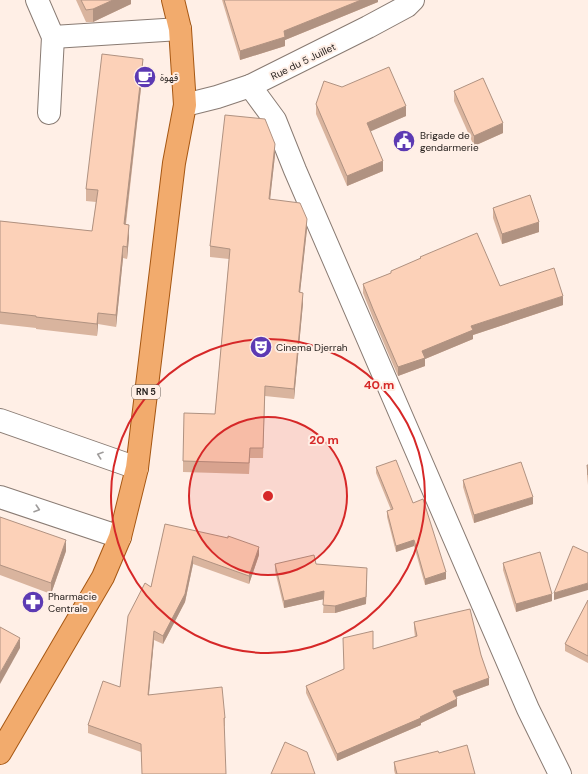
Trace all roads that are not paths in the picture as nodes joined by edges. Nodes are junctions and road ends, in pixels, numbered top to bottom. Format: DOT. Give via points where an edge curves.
graph roads {
  1 [pos="37,0"];
  2 [pos="174,0"];
  3 [pos="413,0"];
  4 [pos="180,29"];
  5 [pos="53,37"];
  6 [pos="250,86"];
  7 [pos="185,105"];
  8 [pos="50,113"];
  9 [pos="0,420"];
  10 [pos="137,468"];
  11 [pos="0,497"];
  12 [pos="120,537"];
  13 [pos="0,753"];
  14 [pos="560,774"];
  1 -- 5 [label="street"];
  2 -- 4 [label="main road, RN 5"];
  3 -- 6 [label="street, Rue du 5 Juillet" via="407,6 362,31"];
  4 -- 5 [label="street"];
  4 -- 7 [label="main road, RN 5"];
  5 -- 8 [label="street"];
  6 -- 7 [label="street, Rue du 5 Juillet"];
  6 -- 14 [label="street" via="275,120 528,708"];
  7 -- 10 [label="main road, RN 5" via="174,163"];
  10 -- 9 [label="street, one-way"];
  10 -- 12 [label="main road, RN 5"];
  11 -- 12 [label="street, one-way"];
  12 -- 13 [label="main road, RN 5" via="103,577"];
}
